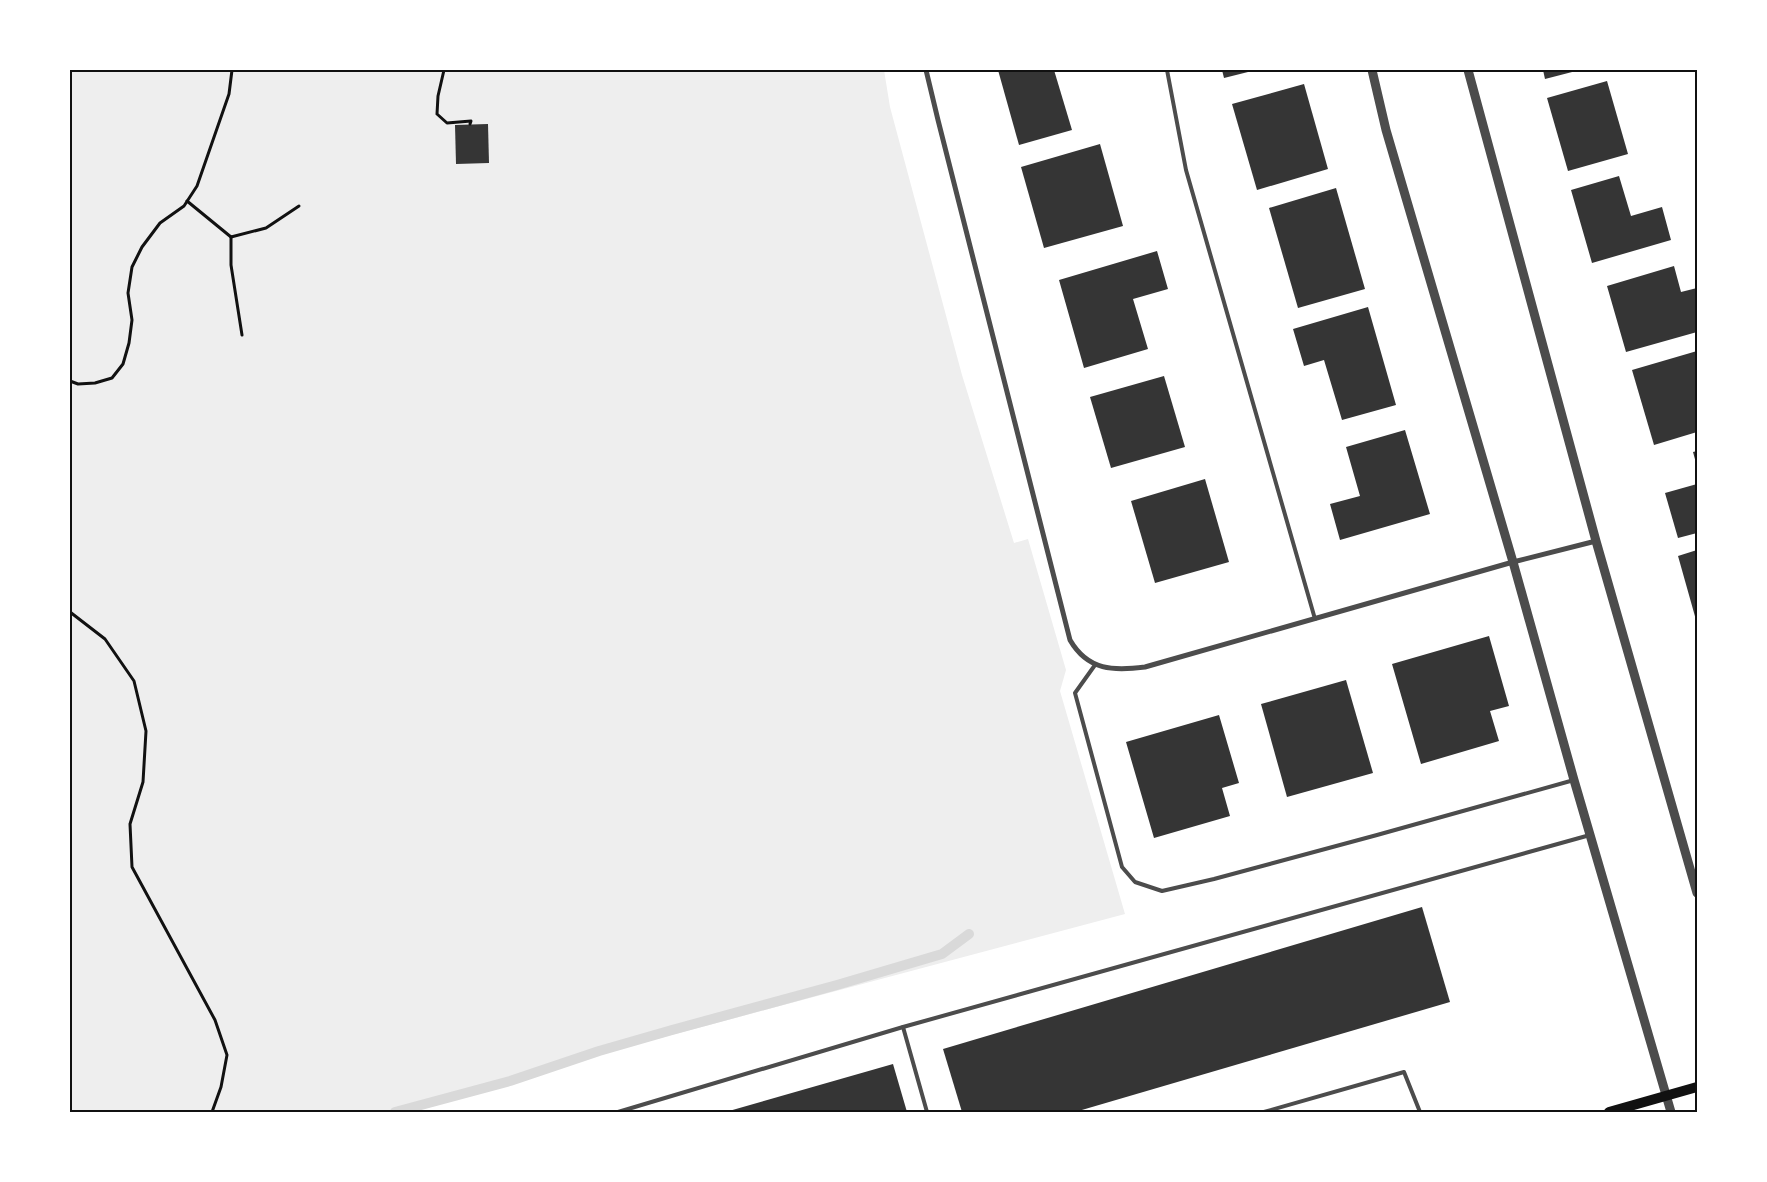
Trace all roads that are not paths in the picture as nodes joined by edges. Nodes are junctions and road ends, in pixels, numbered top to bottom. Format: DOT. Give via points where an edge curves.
graph roads {
  1 [pos="926,70"];
  2 [pos="1167,70"];
  3 [pos="1372,70"];
  4 [pos="1468,70"];
  5 [pos="1596,541"];
  6 [pos="1513,562"];
  7 [pos="1315,619"];
  8 [pos="1094,665"];
  9 [pos="1574,780"];
  10 [pos="1590,835"];
  11 [pos="1697,893"];
  12 [pos="903,1027"];
  13 [pos="1697,1087"];
  14 [pos="1666,1096"];
  15 [pos="618,1112"];
  16 [pos="927,1112"];
  17 [pos="1264,1112"];
  18 [pos="1420,1112"];
  19 [pos="1610,1112"];
  20 [pos="1671,1112"];
  1 -- 8 [label="street" via="1070,640 1076,650"];
  2 -- 7 [label="lane" via="1186,170"];
  3 -- 6 [label="street" via="1386,130"];
  4 -- 5 [label="street"];
  5 -- 6 [label="street"];
  5 -- 11 [label="street"];
  6 -- 7 [label="street"];
  6 -- 9 [label="street"];
  7 -- 8 [label="street" via="1145,667 1119,670"];
  8 -- 9 [label="lane" via="1075,693 1122,867 1134,882 1162,891 1224,877"];
  9 -- 10 [label="street"];
  10 -- 12 [label="lane"];
  10 -- 14 [label="street"];
  12 -- 15 [label="lane"];
  12 -- 16 [label="lane"];
  13 -- 14 [label="main road"];
  14 -- 19 [label="main road"];
  14 -- 20 [label="street"];
  17 -- 18 [label="lane" via="1404,1072"];
}
